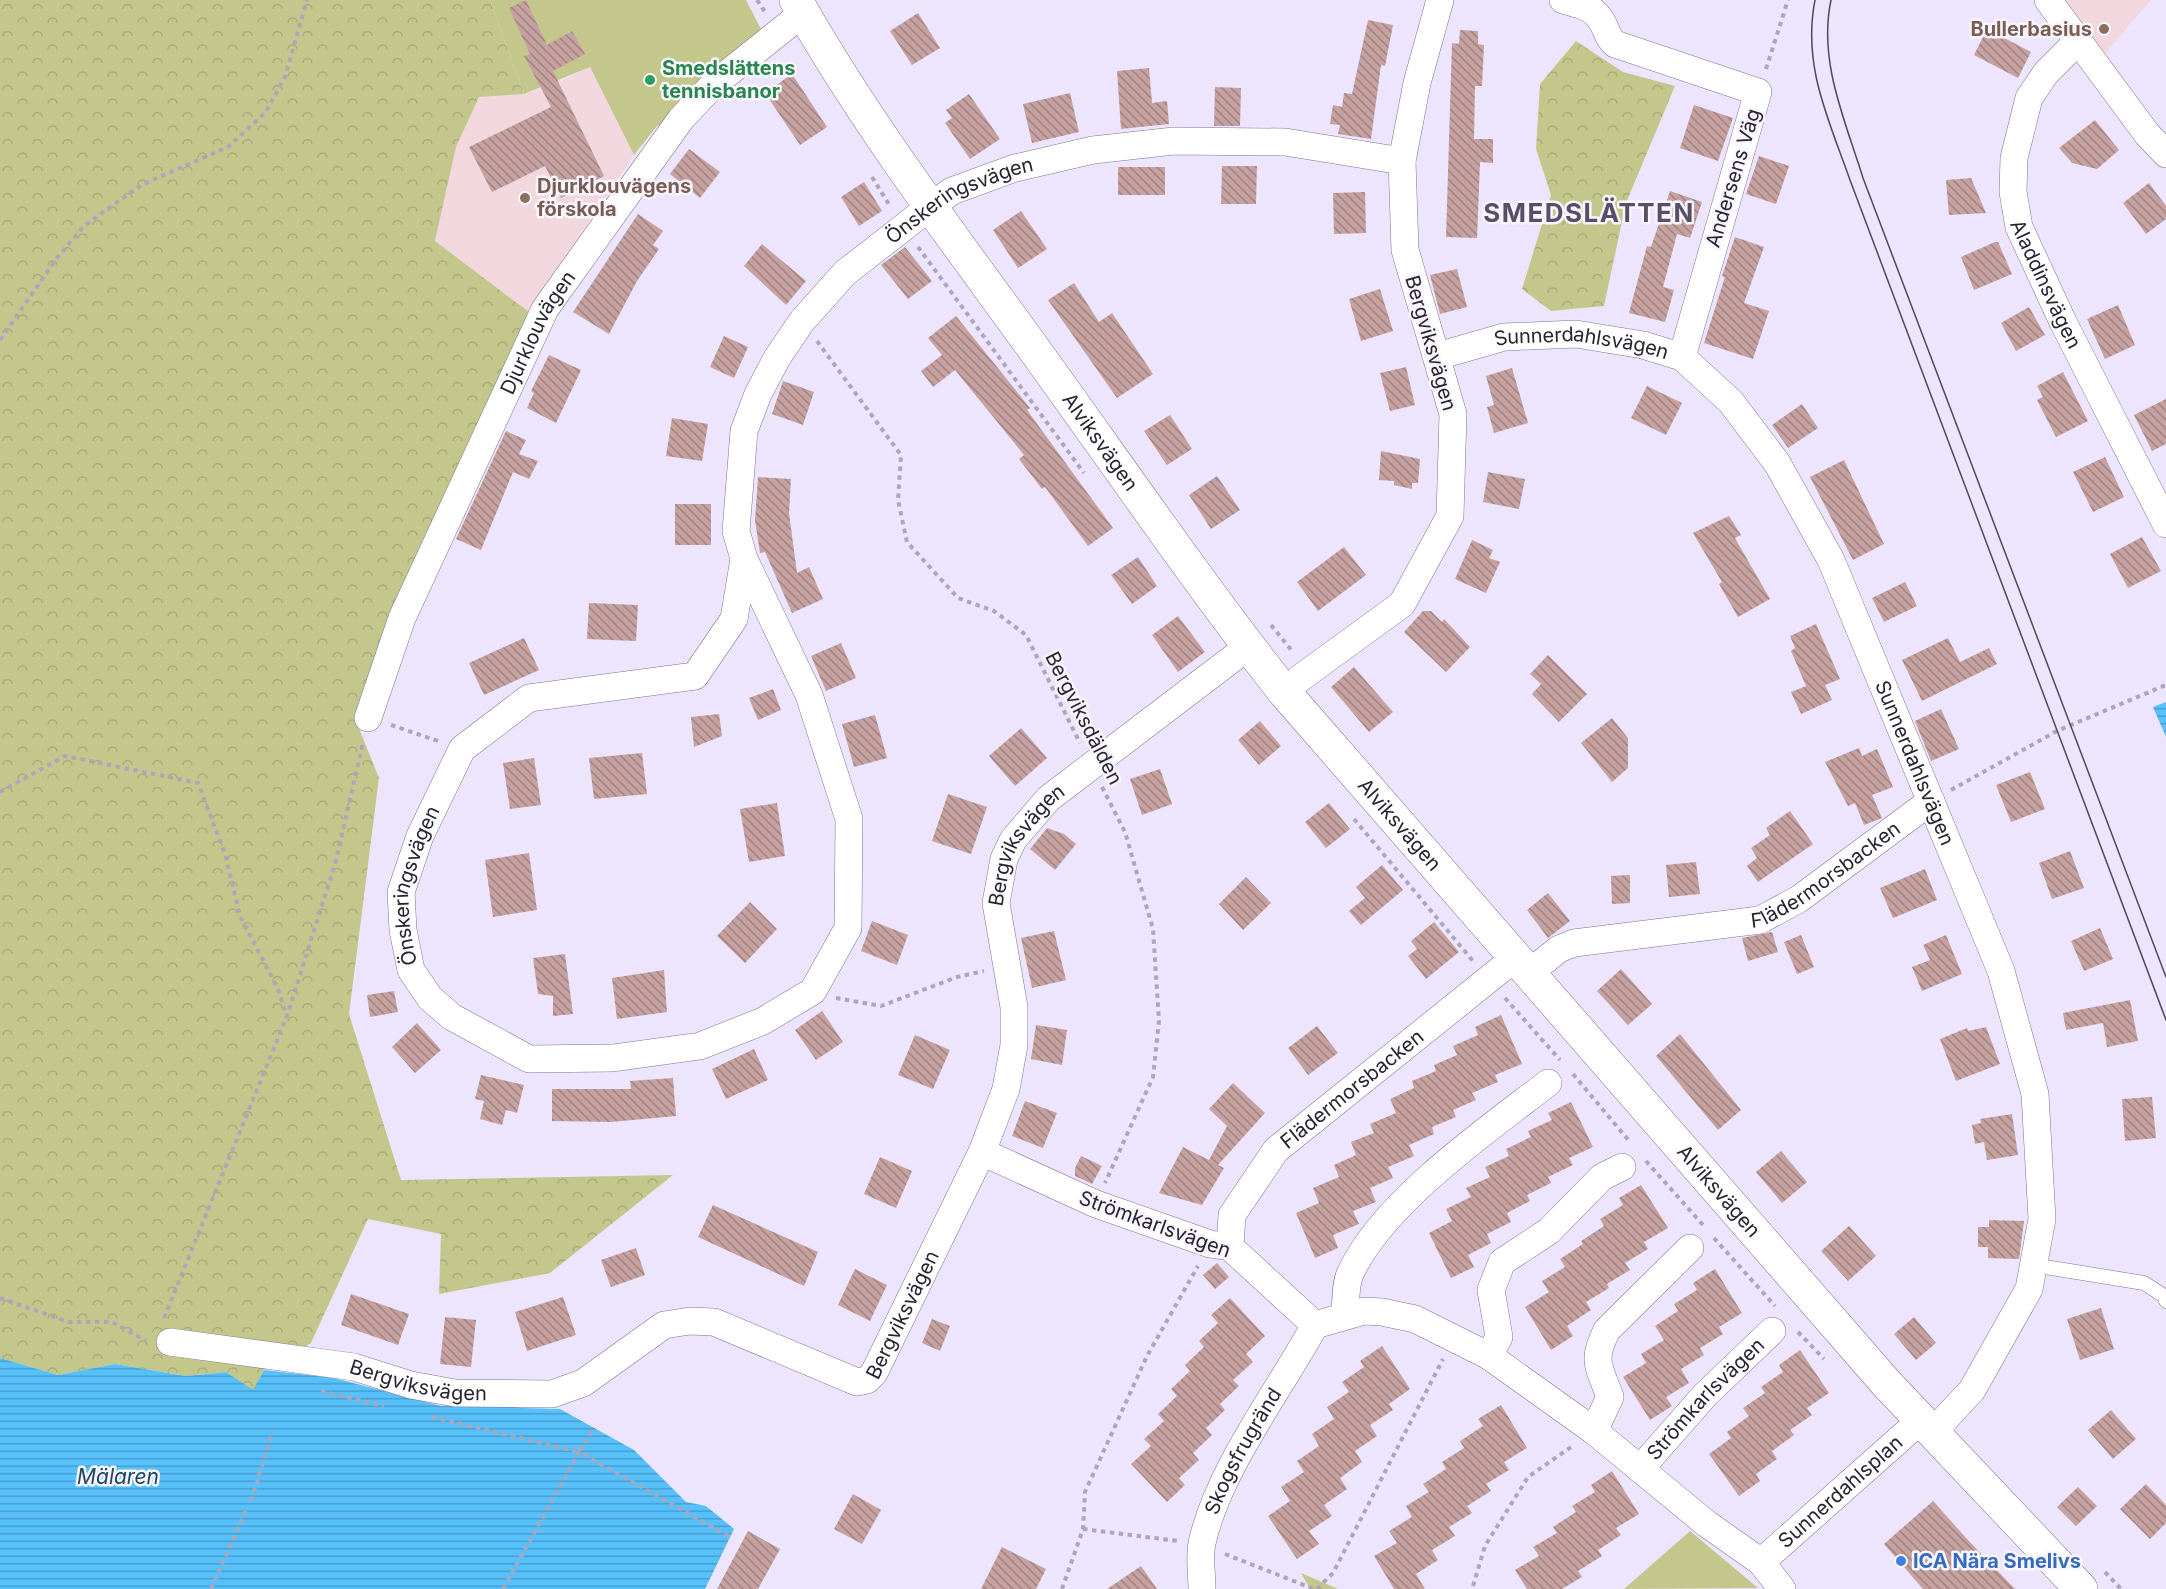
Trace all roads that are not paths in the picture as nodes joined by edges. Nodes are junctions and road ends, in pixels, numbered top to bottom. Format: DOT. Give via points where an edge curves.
graph roads {
  1 [pos="1440,0"];
  2 [pos="1563,0"];
  3 [pos="2049,0"];
  4 [pos="800,6"];
  5 [pos="2078,41"];
  6 [pos="2166,154"];
  7 [pos="1402,161"];
  8 [pos="931,206"];
  9 [pos="1438,356"];
  10 [pos="1683,357"];
  11 [pos="2166,524"];
  12 [pos="744,559"];
  13 [pos="1249,646"];
  14 [pos="1285,693"];
  15 [pos="368,718"];
  16 [pos="1931,801"];
  17 [pos="1522,965"];
  18 [pos="1548,1083"];
  19 [pos="982,1152"];
  20 [pos="1622,1167"];
  21 [pos="1220,1246"];
  22 [pos="1690,1248"];
  23 [pos="2033,1265"];
  24 [pos="2166,1301"];
  25 [pos="1345,1315"];
  26 [pos="1315,1324"];
  27 [pos="1772,1331"];
  28 [pos="170,1342"];
  29 [pos="1489,1356"];
  30 [pos="1926,1426"];
  31 [pos="1594,1431"];
  32 [pos="1640,1469"];
  33 [pos="1761,1562"];
  34 [pos="1202,1589"];
  35 [pos="1782,1589"];
  36 [pos="2081,1589"];
  1 -- 7 [label="street, Bergviksvägen" via="1417,83"];
  2 -- 10 [label="street, Andersens Väg" via="1588,6 1602,20 1606,36 1615,44 1758,92"];
  3 -- 5 [label="street"];
  4 -- 8 [label="street, Alviksvägen"];
  4 -- 15 [label="street, Djurklouvägen" via="681,119 545,309 402,618"];
  5 -- 6 [label="street"];
  5 -- 11 [label="street, Aladdinsvägen" via="2046,73 2029,99 2014,158 2013,192 2019,227"];
  7 -- 8 [label="street, Önskeringsvägen" via="1285,142 1174,141 1093,150 1015,168 952,191"];
  7 -- 9 [label="street, Bergviksvägen" via="1405,250"];
  8 -- 12 [label="street, Önskeringsvägen" via="845,273 802,321 777,358 744,431 736,531"];
  8 -- 13 [label="street, Alviksvägen"];
  9 -- 10 [label="street, Sunnerdahlsvägen" via="1504,338 1576,334 1643,345"];
  9 -- 14 [label="street, Bergviksvägen" via="1453,414 1450,516 1402,604"];
  10 -- 16 [label="street, Sunnerdahlsvägen" via="1731,402 1782,472 1831,560"];
  12 -- 12 [label="street, Önskeringsvägen" via="809,695 849,819 848,928 813,991 763,1021 700,1046 613,1058 529,1059 452,1017 430,998 411,970 401,892 420,836 462,749 529,698 695,676 734,619"];
  13 -- 14 [label="street, Alviksvägen"];
  13 -- 19 [label="street, Bergviksvägen" via="1048,799 1012,840 1004,859 996,903 1014,1007 1014,1045 1006,1089"];
  14 -- 17 [label="street, Alviksvägen"];
  16 -- 17 [label="street, Flädermorsbacken" via="1799,899 1760,920 1574,943"];
  16 -- 23 [label="street, Sunnerdahlsvägen" via="2001,971 2035,1094 2042,1219"];
  17 -- 21 [label="street, Flädermorsbacken" via="1276,1150 1232,1215"];
  17 -- 30 [label="street, Alviksvägen"];
  18 -- 25 [label="street" via="1465,1147 1379,1230 1349,1275"];
  19 -- 21 [label="street, Strömkarlsvägen" via="1095,1204"];
  19 -- 28 [label="street, Bergviksvägen" via="867,1380 857,1382 714,1322 702,1321 664,1325 583,1383 552,1394 455,1393 411,1385 354,1367"];
  20 -- 29 [label="street" via="1602,1177 1549,1231 1502,1262 1491,1290 1499,1337"];
  21 -- 26 [label="street, Strömkarlsvägen"];
  22 -- 31 [label="street" via="1607,1330 1598,1346 1596,1359 1610,1397"];
  23 -- 24 [label="lane" via="2144,1283"];
  23 -- 30 [label="street, Sunnerdahlsvägen" via="2029,1289 1972,1390"];
  25 -- 26 [label="street, Strömkarlsvägen"];
  25 -- 29 [label="street, Strömkarlsvägen" via="1364,1311 1414,1319"];
  26 -- 34 [label="street, Skogsfrugränd" via="1228,1473 1201,1545"];
  27 -- 32 [label="street, Strömkarlsvägen" via="1705,1395"];
  29 -- 31 [label="street, Strömkarlsvägen"];
  30 -- 33 [label="street, Sunnerdahlsplan"];
  30 -- 36 [label="street, Alviksvägen"];
  31 -- 32 [label="street, Strömkarlsvägen"];
  32 -- 33 [label="street, Strömkarlsvägen"];
  33 -- 35 [label="street, Strömkarlsvägen"];
}
